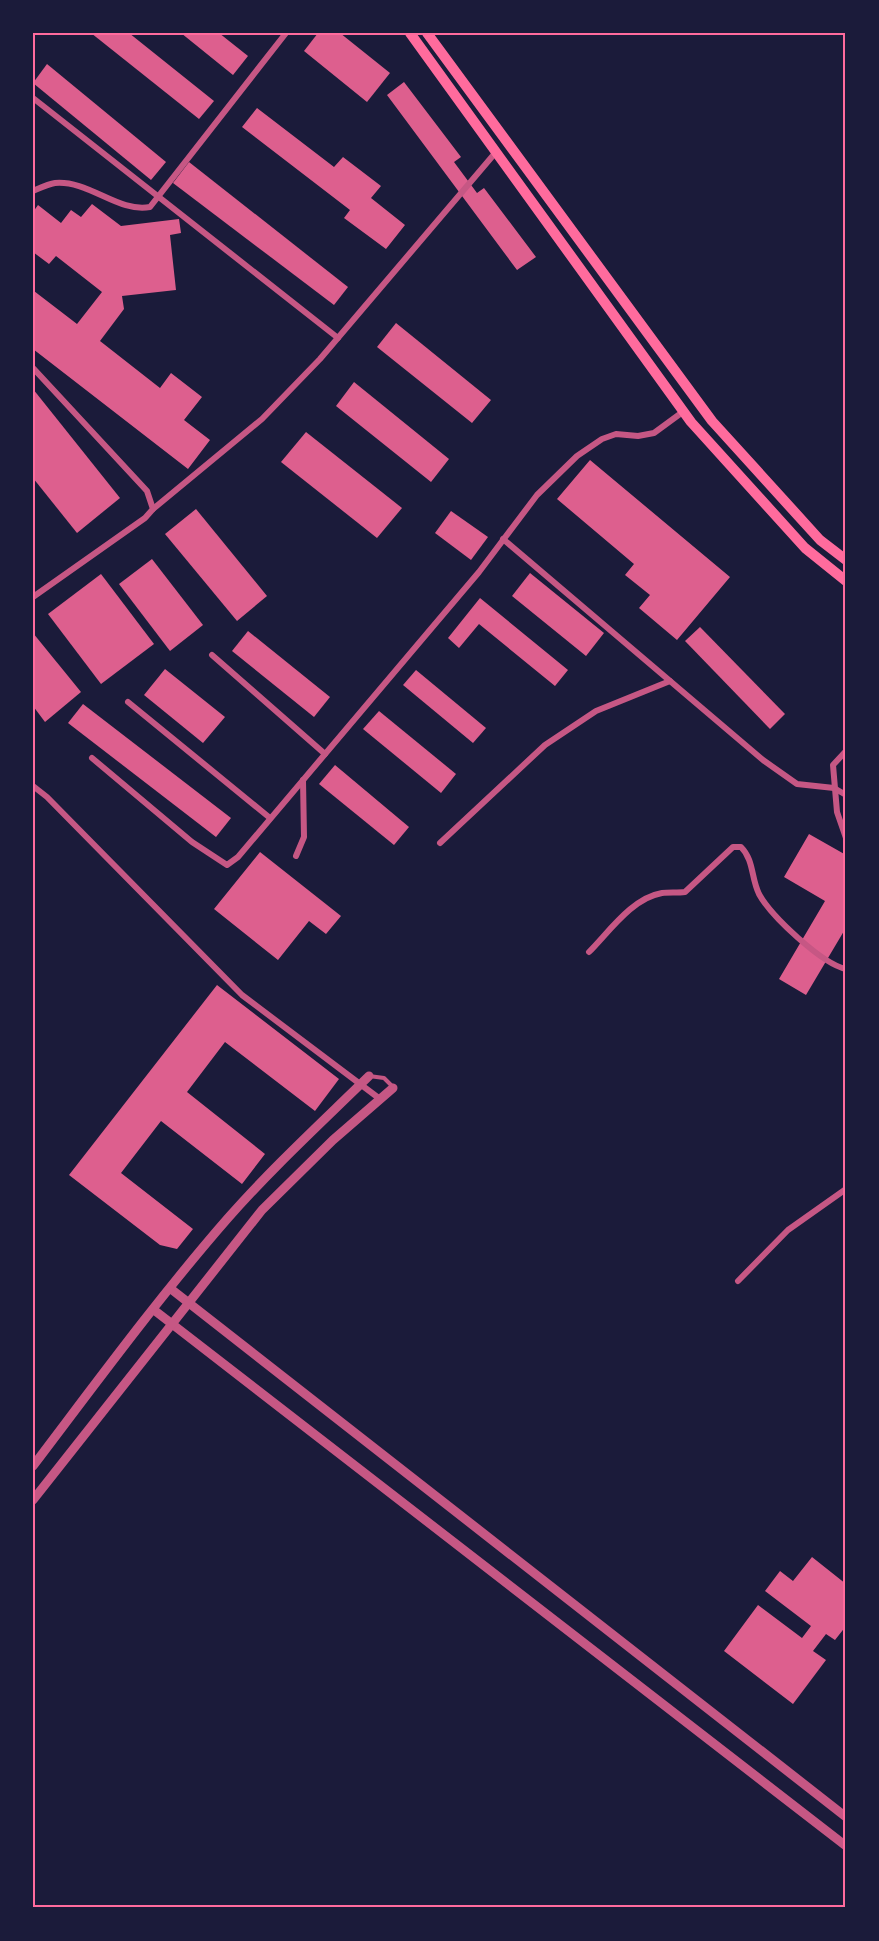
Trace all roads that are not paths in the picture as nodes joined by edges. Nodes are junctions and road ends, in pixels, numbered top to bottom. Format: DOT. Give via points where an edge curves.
graph roads {
  1 [pos="286,33"];
  2 [pos="410,33"];
  3 [pos="428,33"];
  4 [pos="33,98"];
  5 [pos="496,152"];
  6 [pos="33,191"];
  7 [pos="159,197"];
  8 [pos="338,338"];
  9 [pos="33,368"];
  10 [pos="684,411"];
  11 [pos="153,509"];
  12 [pos="503,539"];
  13 [pos="846,560"];
  14 [pos="846,581"];
  15 [pos="33,597"];
  16 [pos="212,655"];
  17 [pos="670,681"];
  18 [pos="128,702"];
  19 [pos="846,751"];
  20 [pos="325,754"];
  21 [pos="92,758"];
  22 [pos="303,780"];
  23 [pos="33,786"];
  24 [pos="834,788"];
  25 [pos="846,795"];
  26 [pos="270,818"];
  27 [pos="846,837"];
  28 [pos="440,843"];
  29 [pos="296,856"];
  30 [pos="589,952"];
  31 [pos="846,969"];
  32 [pos="369,1076"];
  33 [pos="360,1085"];
  34 [pos="393,1088"];
  35 [pos="380,1099"];
  36 [pos="846,1189"];
  37 [pos="738,1281"];
  38 [pos="171,1289"];
  39 [pos="189,1302"];
  40 [pos="154,1310"];
  41 [pos="172,1323"];
  42 [pos="33,1466"];
  43 [pos="33,1500"];
  44 [pos="846,1817"];
  45 [pos="846,1846"];
  1 -- 7 [label="street"];
  2 -- 5 [label="main road"];
  3 -- 13 [label="main road" via="712,421 820,540"];
  4 -- 7 [label="street"];
  5 -- 8 [label="street"];
  5 -- 10 [label="main road"];
  6 -- 7 [label="street" via="56,183 92,191 139,210 150,207"];
  7 -- 8 [label="street"];
  8 -- 11 [label="street" via="262,419"];
  9 -- 11 [label="street" via="147,491"];
  10 -- 12 [label="street" via="654,433 616,434 577,456 537,495"];
  10 -- 14 [label="main road" via="805,548"];
  11 -- 15 [label="street"];
  12 -- 17 [label="street"];
  12 -- 20 [label="street"];
  16 -- 20 [label="street"];
  17 -- 24 [label="street" via="763,760 798,784"];
  17 -- 28 [label="street" via="596,711 545,746"];
  18 -- 26 [label="street"];
  19 -- 24 [label="street" via="833,765"];
  20 -- 22 [label="street"];
  21 -- 26 [label="street" via="192,842 227,865"];
  22 -- 26 [label="street"];
  22 -- 29 [label="street" via="304,837"];
  23 -- 33 [label="street" via="242,995"];
  24 -- 25 [label="street"];
  24 -- 27 [label="street"];
  30 -- 31 [label="street" via="629,911 661,893 685,892 732,846 741,847 749,855 759,893 776,916 825,958"];
  32 -- 33 [label="street"];
  32 -- 34 [label="lane" via="384,1078"];
  33 -- 35 [label="street"];
  33 -- 38 [label="street" via="258,1185"];
  34 -- 35 [label="street"];
  35 -- 39 [label="street" via="262,1210"];
  36 -- 37 [label="street" via="788,1230"];
  38 -- 39 [label="street"];
  38 -- 40 [label="street"];
  39 -- 41 [label="street"];
  39 -- 44 [label="street"];
  40 -- 41 [label="street"];
  40 -- 42 [label="street"];
  41 -- 43 [label="street"];
  41 -- 45 [label="street"];
}
